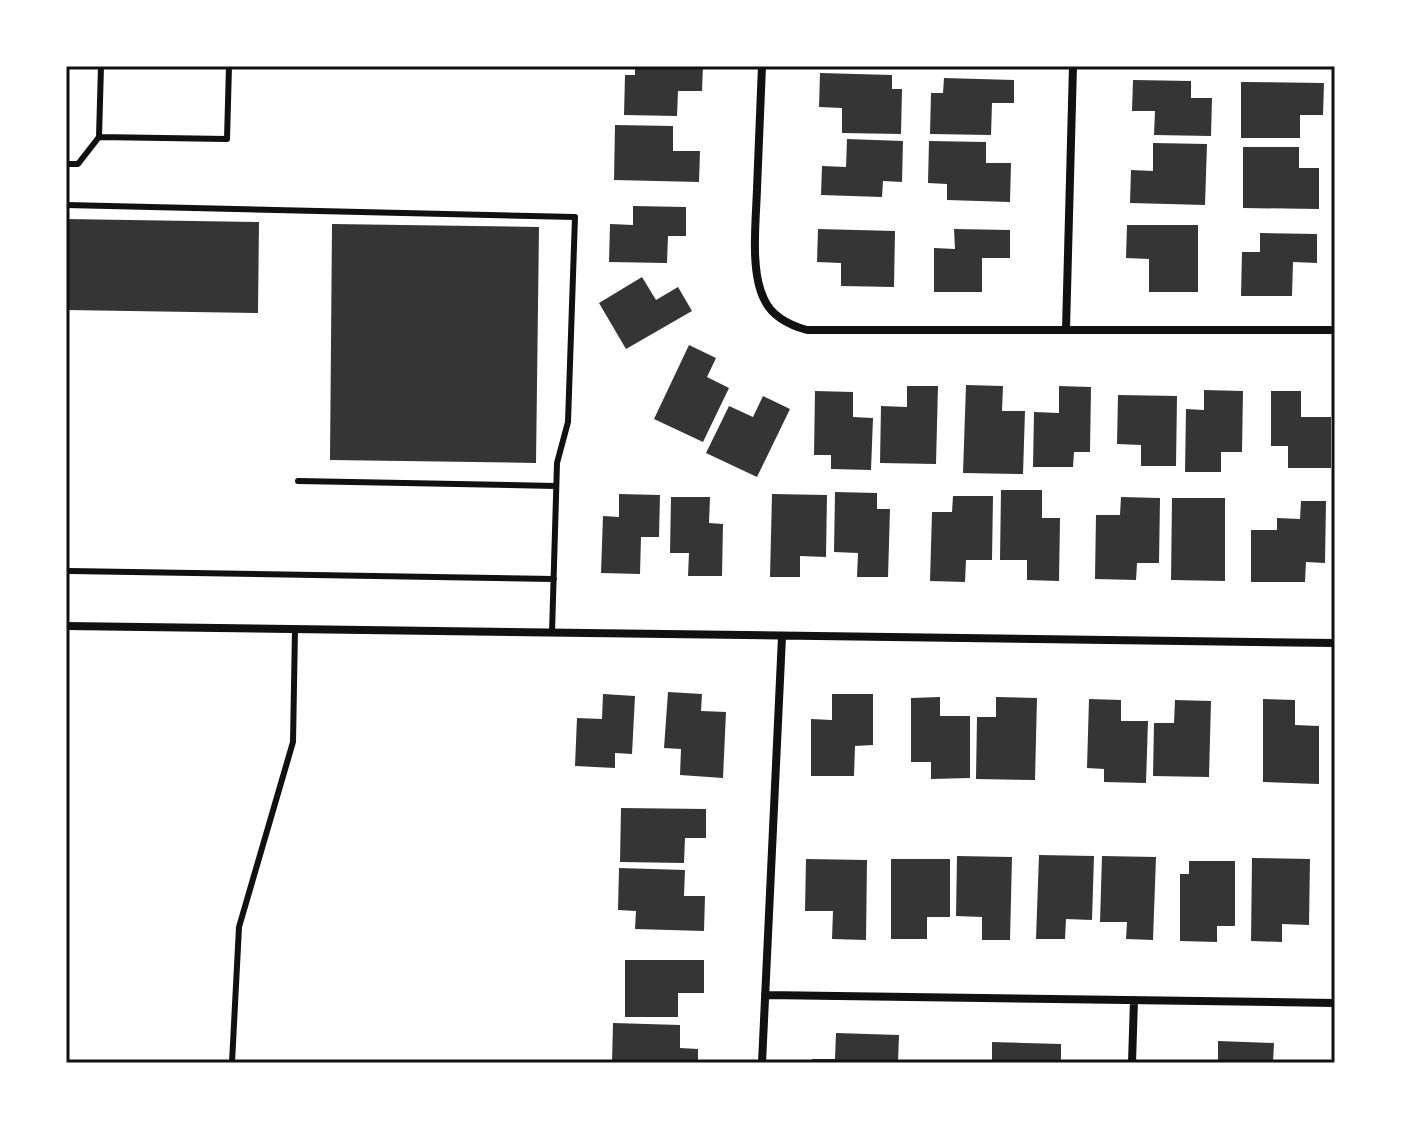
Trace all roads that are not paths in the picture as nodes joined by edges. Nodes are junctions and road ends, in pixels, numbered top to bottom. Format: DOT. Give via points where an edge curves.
graph roads {
  1 [pos="101,66"];
  2 [pos="229,66"];
  3 [pos="762,66"];
  4 [pos="1073,66"];
  5 [pos="99,137"];
  6 [pos="66,164"];
  7 [pos="66,205"];
  8 [pos="1066,329"];
  9 [pos="1335,330"];
  10 [pos="298,481"];
  11 [pos="556,486"];
  12 [pos="69,571"];
  13 [pos="554,579"];
  14 [pos="66,626"];
  15 [pos="295,629"];
  16 [pos="552,633"];
  17 [pos="782,637"];
  18 [pos="1335,643"];
  19 [pos="765,995"];
  20 [pos="1134,1000"];
  21 [pos="1335,1003"];
  22 [pos="232,1063"];
  23 [pos="762,1063"];
  24 [pos="1132,1063"];
  1 -- 5 [label="lane"];
  2 -- 5 [label="lane" via="227,139"];
  3 -- 8 [label="street" via="755,238 758,284 775,314 807,330"];
  4 -- 8 [label="street"];
  5 -- 6 [label="lane" via="78,164"];
  7 -- 11 [label="lane" via="575,217 568,422"];
  8 -- 9 [label="street"];
  10 -- 11 [label="lane"];
  11 -- 13 [label="lane"];
  12 -- 13 [label="lane"];
  13 -- 16 [label="lane"];
  14 -- 15 [label="street"];
  15 -- 16 [label="street"];
  15 -- 22 [label="lane" via="293,742 239,927"];
  16 -- 17 [label="street"];
  17 -- 18 [label="street"];
  17 -- 19 [label="street"];
  19 -- 20 [label="street"];
  19 -- 23 [label="street"];
  20 -- 21 [label="street"];
  20 -- 24 [label="street"];
}
